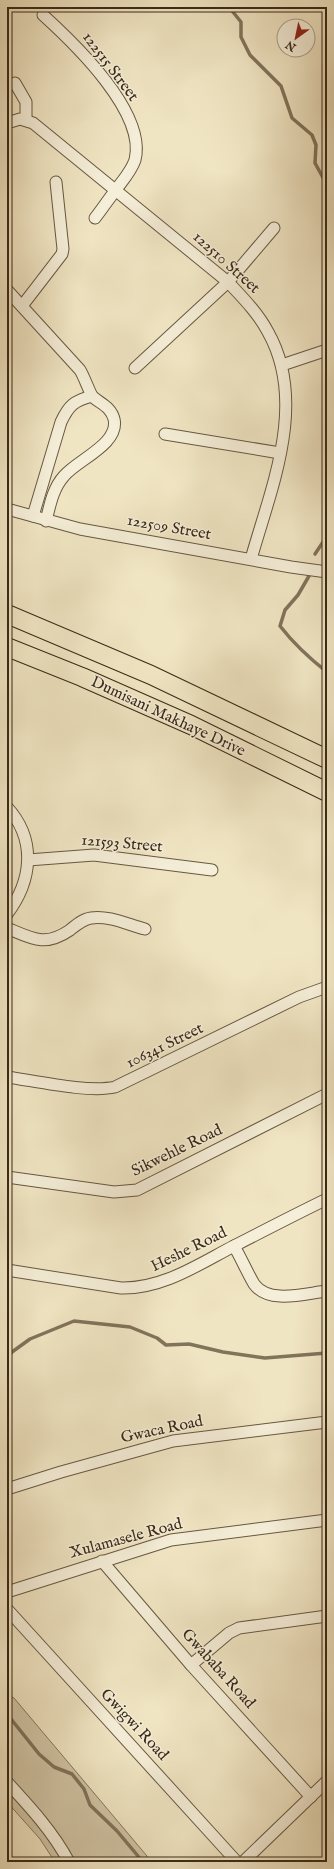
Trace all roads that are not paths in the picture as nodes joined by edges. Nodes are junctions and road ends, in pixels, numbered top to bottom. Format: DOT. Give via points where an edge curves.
graph roads {
  1 [pos="43,15"];
  2 [pos="15,83"];
  3 [pos="26,120"];
  4 [pos="7,123"];
  5 [pos="56,182"];
  6 [pos="115,189"];
  7 [pos="95,218"];
  8 [pos="274,228"];
  9 [pos="228,282"];
  10 [pos="7,290"];
  11 [pos="22,306"];
  12 [pos="327,350"];
  13 [pos="282,365"];
  14 [pos="136,368"];
  15 [pos="92,396"];
  16 [pos="165,434"];
  17 [pos="280,454"];
  18 [pos="7,509"];
  19 [pos="33,516"];
  20 [pos="46,520"];
  21 [pos="251,559"];
  22 [pos="327,572"];
  23 [pos="7,614"];
  24 [pos="7,647"];
  25 [pos="327,759"];
  26 [pos="327,792"];
  27 [pos="7,807"];
  28 [pos="28,860"];
  29 [pos="212,870"];
  30 [pos="7,914"];
  31 [pos="7,928"];
  32 [pos="145,929"];
  33 [pos="327,987"];
  34 [pos="7,1077"];
  35 [pos="327,1094"];
  36 [pos="7,1177"];
  37 [pos="327,1199"];
  38 [pos="234,1246"];
  39 [pos="7,1270"];
  40 [pos="327,1291"];
  41 [pos="327,1422"];
  42 [pos="7,1489"];
  43 [pos="327,1520"];
  44 [pos="102,1561"];
  45 [pos="7,1592"];
  46 [pos="7,1609"];
  47 [pos="327,1616"];
  48 [pos="192,1665"];
  49 [pos="327,1780"];
  50 [pos="7,1782"];
  51 [pos="311,1797"];
  52 [pos="69,1862"];
  53 [pos="237,1862"];
  54 [pos="243,1862"];
  1 -- 6 [label="street, 122515 Street" via="87,58 124,107 131,122 136,148 135,159 131,169"];
  2 -- 3 [label="street" via="26,102"];
  3 -- 4 [label="street"];
  3 -- 6 [label="street, 122510 Street"];
  5 -- 11 [label="street" via="63,248 58,260"];
  6 -- 7 [label="street, 122515 Street"];
  6 -- 9 [label="street, 122510 Street"];
  8 -- 9 [label="street"];
  9 -- 13 [label="street, 122510 Street" via="246,301 269,333"];
  9 -- 14 [label="street"];
  10 -- 11 [label="street"];
  11 -- 15 [label="street" via="80,370"];
  12 -- 13 [label="street"];
  13 -- 17 [label="street, 122510 Street" via="286,410"];
  15 -- 19 [label="street" via="73,404 60,422"];
  15 -- 20 [label="street" via="111,411 114,428 99,449 64,476 51,499"];
  16 -- 17 [label="street"];
  17 -- 21 [label="street, 122510 Street"];
  18 -- 19 [label="street, 122509 Street"];
  19 -- 20 [label="street, 122509 Street"];
  20 -- 21 [label="street, 122509 Street"];
  21 -- 22 [label="street, 122509 Street"];
  23 -- 25 [label="main road, Dumisani Makhaye Drive" via="151,675"];
  24 -- 26 [label="main road, Dumisani Makhaye Drive" via="170,715"];
  27 -- 28 [label="street" via="18,821 25,838"];
  28 -- 29 [label="street, 121593 Street" via="94,855"];
  28 -- 30 [label="street" via="23,888"];
  31 -- 32 [label="street" via="47,940 60,937 84,920 93,918 108,919"];
  33 -- 34 [label="street, 106341 Street" via="299,997 115,1087 90,1089"];
  35 -- 36 [label="street, Sikwehle Road" via="137,1190 114,1192"];
  37 -- 38 [label="street, Heshe Road"];
  38 -- 39 [label="street, Heshe Road" via="178,1275 138,1288 122,1288"];
  38 -- 40 [label="street" via="254,1284 266,1294 277,1296"];
  41 -- 42 [label="street, Gwaca Road" via="173,1441"];
  43 -- 44 [label="street, Xulamasele Road" via="171,1540"];
  44 -- 45 [label="street, Xulamasele Road"];
  44 -- 48 [label="street, Gwababa Road"];
  46 -- 53 [label="street, Gwigwi Road"];
  47 -- 48 [label="street" via="239,1628 229,1633"];
  48 -- 51 [label="street, Gwababa Road"];
  49 -- 51 [label="street"];
  50 -- 52 [label="street" via="44,1823"];
  51 -- 54 [label="street"];
}
